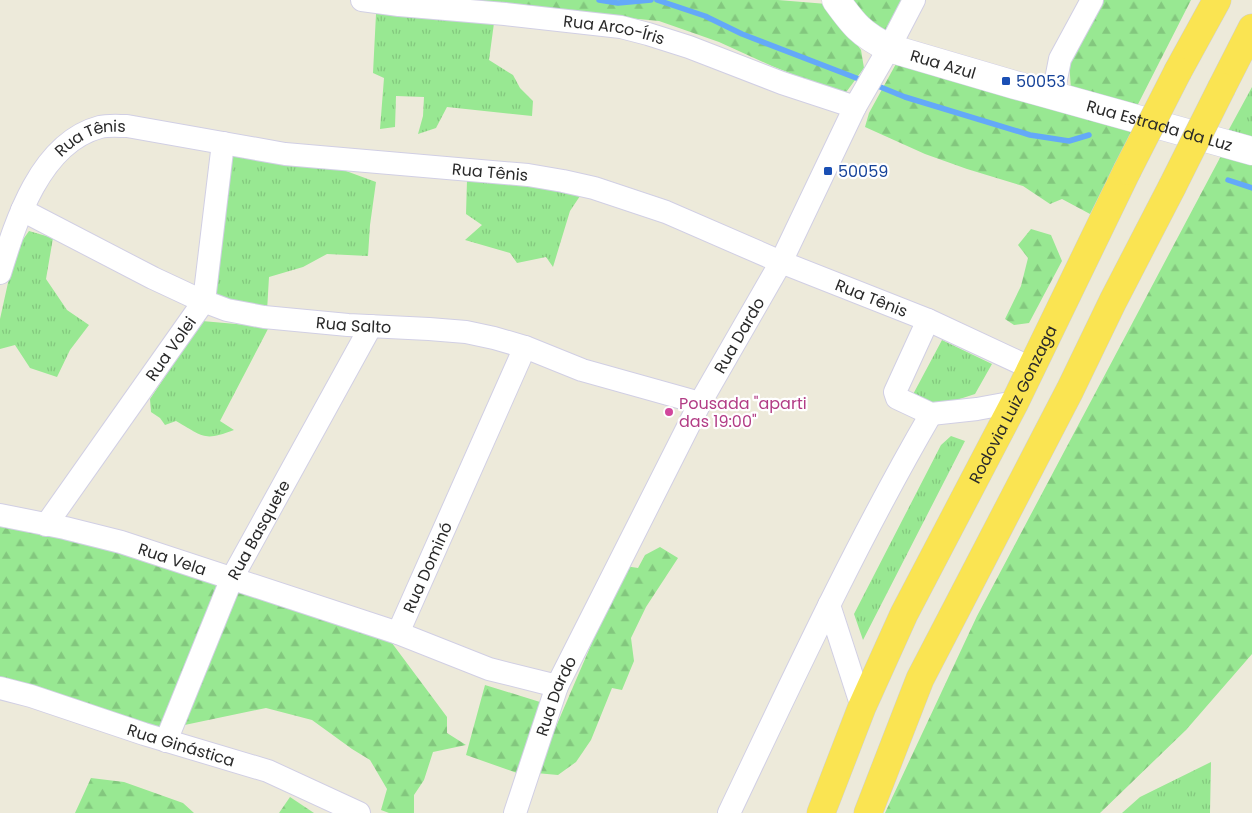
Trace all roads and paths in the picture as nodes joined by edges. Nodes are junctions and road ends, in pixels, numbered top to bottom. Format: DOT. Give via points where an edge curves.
graph roads {
  1 [pos="362,0"];
  2 [pos="836,0"];
  3 [pos="914,0"];
  4 [pos="1092,0"];
  5 [pos="1217,0"];
  6 [pos="1252,28"];
  7 [pos="889,48"];
  8 [pos="863,92"];
  9 [pos="1060,97"];
  10 [pos="223,143"];
  11 [pos="1252,151"];
  12 [pos="22,210"];
  13 [pos="781,262"];
  14 [pos="0,273"];
  15 [pos="204,301"];
  16 [pos="928,320"];
  17 [pos="370,326"];
  18 [pos="526,347"];
  19 [pos="1031,368"];
  20 [pos="1015,402"];
  21 [pos="700,403"];
  22 [pos="932,414"];
  23 [pos="0,515"];
  24 [pos="46,525"];
  25 [pos="232,578"];
  26 [pos="829,605"];
  27 [pos="398,633"];
  28 [pos="557,686"];
  29 [pos="0,688"];
  30 [pos="862,708"];
  31 [pos="166,741"];
  32 [pos="359,813"];
  33 [pos="516,813"];
  34 [pos="729,813"];
  35 [pos="821,813"];
  36 [pos="868,813"];
  1 -- 8 [label="street, Rua Arco-Íris" via="621,27 689,47 782,83"];
  2 -- 7 [label="main road, Rua Azul" via="852,23"];
  3 -- 7 [label="street, Rua Dardo"];
  4 -- 9 [label="street" via="1060,59"];
  5 -- 19 [label="highway, Rodovia Luiz Gonzaga, bridge" via="1127,171"];
  6 -- 36 [label="highway, bridge" via="920,679"];
  7 -- 8 [label="street, Rua Dardo"];
  7 -- 9 [label="main road, Rua Azul"];
  8 -- 13 [label="street, Rua Dardo"];
  9 -- 11 [label="main road, Rua Estrada da Luz"];
  10 -- 12 [label="street, Rua Tênis" via="127,126 101,127 79,136 55,154"];
  10 -- 13 [label="street, Rua Tênis" via="285,154 563,181 666,212"];
  10 -- 15 [label="street, Rua Volei"];
  12 -- 14 [label="street, Rua Tênis"];
  12 -- 15 [label="street, Rua Salto"];
  13 -- 16 [label="street, Rua Tênis"];
  13 -- 21 [label="street, Rua Dardo"];
  15 -- 17 [label="street, Rua Salto" via="227,310 264,317"];
  15 -- 24 [label="street, Rua Volei"];
  16 -- 19 [label="street, Rua Tênis"];
  16 -- 22 [label="street" via="895,395"];
  17 -- 18 [label="street, Rua Salto" via="466,332"];
  17 -- 25 [label="street, Rua Basquete"];
  18 -- 21 [label="street, Rua Salto" via="582,370"];
  18 -- 27 [label="street, Rua Dominó"];
  19 -- 20 [label="highway, Rodovia Luiz Gonzaga"];
  20 -- 22 [label="street"];
  20 -- 30 [label="highway, Rodovia Luiz Gonzaga" via="904,614"];
  21 -- 28 [label="street, Rua Dardo"];
  22 -- 26 [label="street" via="904,460"];
  23 -- 24 [label="street, Rua Vela"];
  24 -- 25 [label="street, Rua Vela" via="121,542"];
  25 -- 27 [label="street, Rua Vela"];
  25 -- 31 [label="street, Rua Basquete"];
  26 -- 30 [label="street"];
  26 -- 34 [label="street"];
  27 -- 28 [label="street, Rua Dominó" via="489,669"];
  28 -- 33 [label="street, Rua Dardo"];
  29 -- 31 [label="street, Rua Ginástica"];
  30 -- 35 [label="highway, Rodovia Luiz Gonzaga"];
  31 -- 32 [label="street, Rua Ginástica" via="268,771"];
}
